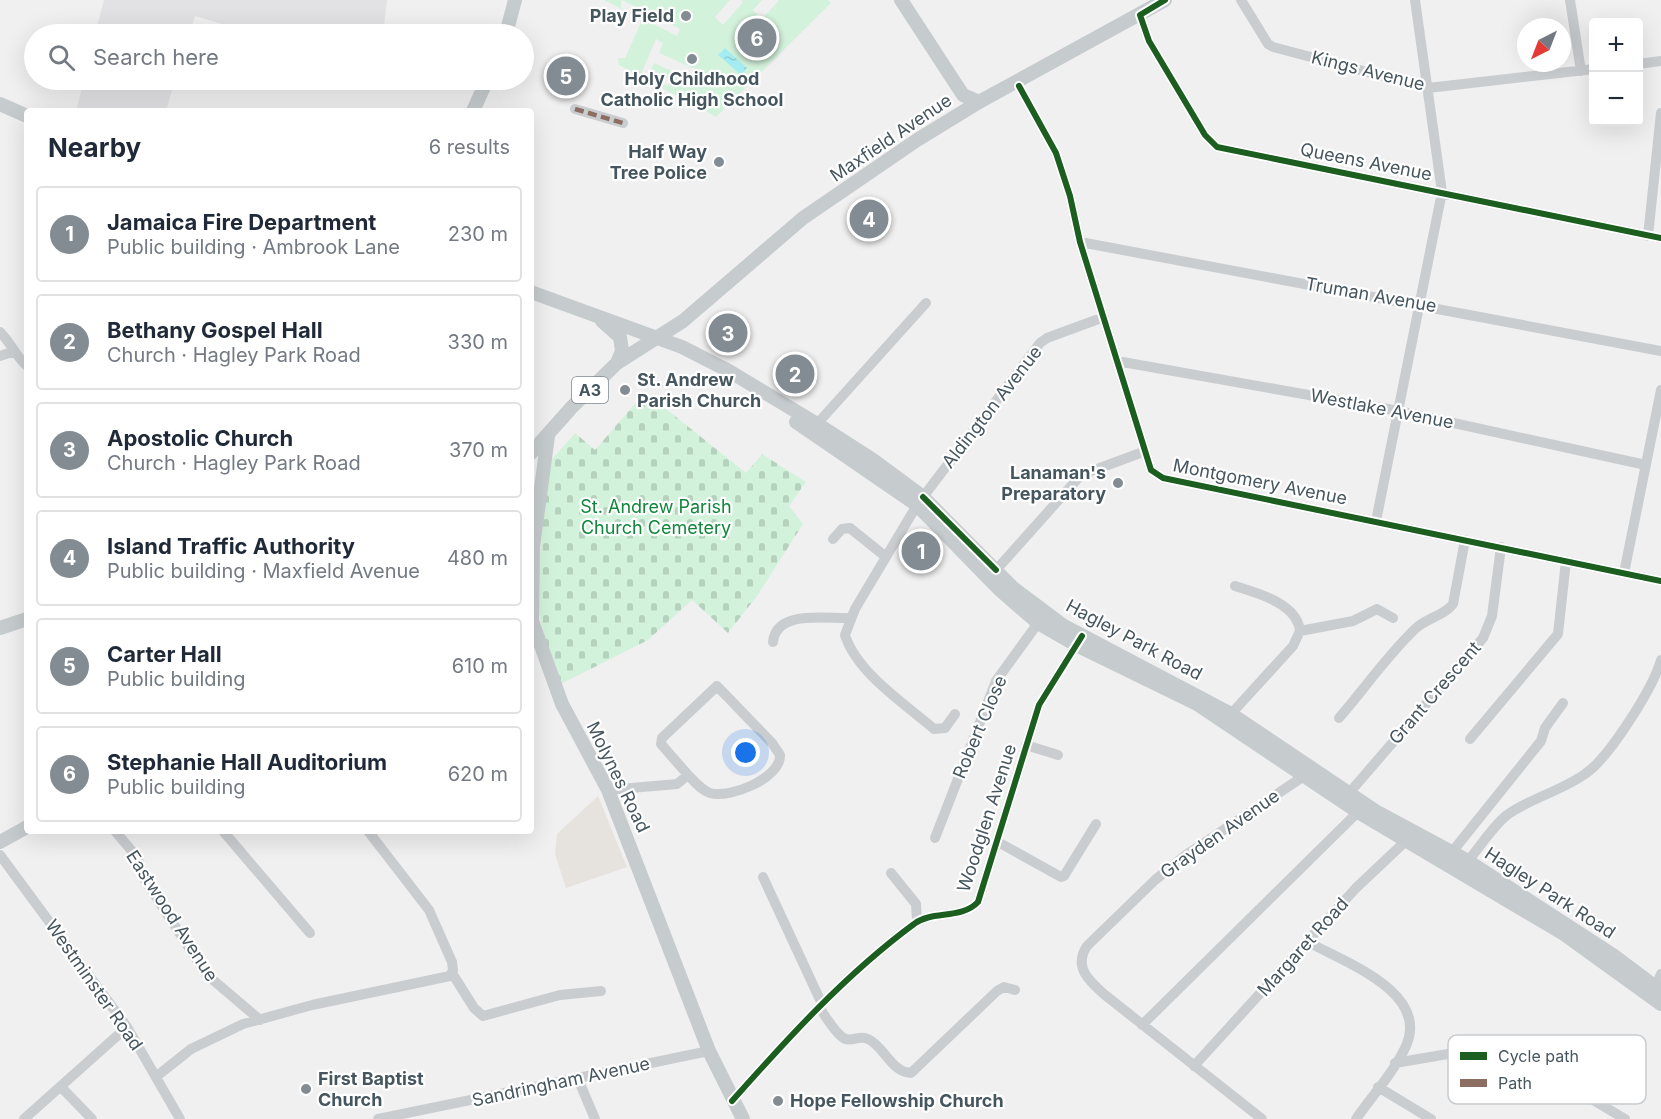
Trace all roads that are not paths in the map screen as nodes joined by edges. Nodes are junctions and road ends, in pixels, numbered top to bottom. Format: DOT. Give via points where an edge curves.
graph roads {
  1 [pos="515,0"];
  2 [pos="901,0"];
  3 [pos="1138,0"];
  4 [pos="1165,0"];
  5 [pos="1241,0"];
  6 [pos="1415,0"];
  7 [pos="1570,0"];
  8 [pos="1140,15"];
  9 [pos="509,24"];
  10 [pos="1661,61"];
  11 [pos="1643,63"];
  12 [pos="1589,70"];
  13 [pos="1581,71"];
  14 [pos="1019,86"];
  15 [pos="1428,88"];
  16 [pos="483,90"];
  17 [pos="978,102"];
  18 [pos="0,104"];
  19 [pos="475,108"];
  20 [pos="575,109"];
  21 [pos="1661,113"];
  22 [pos="24,115"];
  23 [pos="622,123"];
  24 [pos="1442,192"];
  25 [pos="1648,236"];
  26 [pos="1661,238"];
  27 [pos="1080,242"];
  28 [pos="534,293"];
  29 [pos="926,303"];
  30 [pos="1420,304"];
  31 [pos="588,311"];
  32 [pos="1104,316"];
  33 [pos="0,332"];
  34 [pos="653,339"];
  35 [pos="1661,351"];
  36 [pos="12,352"];
  37 [pos="0,356"];
  38 [pos="1117,361"];
  39 [pos="24,363"];
  40 [pos="617,363"];
  41 [pos="1661,390"];
  42 [pos="1399,411"];
  43 [pos="817,424"];
  44 [pos="548,436"];
  45 [pos="534,450"];
  46 [pos="1143,452"];
  47 [pos="1646,465"];
  48 [pos="920,501"];
  49 [pos="1376,521"];
  50 [pos="833,539"];
  51 [pos="534,540"];
  52 [pos="1465,540"];
  53 [pos="1501,547"];
  54 [pos="886,557"];
  55 [pos="1566,561"];
  56 [pos="996,570"];
  57 [pos="1624,573"];
  58 [pos="1661,581"];
  59 [pos="1235,586"];
  60 [pos="850,618"];
  61 [pos="1393,618"];
  62 [pos="24,621"];
  63 [pos="1038,623"];
  64 [pos="534,626"];
  65 [pos="0,628"];
  66 [pos="1300,631"];
  67 [pos="1079,640"];
  68 [pos="773,642"];
  69 [pos="1661,660"];
  70 [pos="1563,703"];
  71 [pos="955,714"];
  72 [pos="1231,714"];
  73 [pos="1339,718"];
  74 [pos="1470,739"];
  75 [pos="1026,746"];
  76 [pos="1058,755"];
  77 [pos="688,775"];
  78 [pos="1304,776"];
  79 [pos="608,790"];
  80 [pos="1350,792"];
  81 [pos="1358,812"];
  82 [pos="1096,824"];
  83 [pos="24,829"];
  84 [pos="118,834"];
  85 [pos="226,834"];
  86 [pos="370,834"];
  87 [pos="1411,836"];
  88 [pos="935,838"];
  89 [pos="0,842"];
  90 [pos="998,842"];
  91 [pos="1452,852"];
  92 [pos="0,855"];
  93 [pos="1468,861"];
  94 [pos="891,873"];
  95 [pos="763,877"];
  96 [pos="916,921"];
  97 [pos="310,933"];
  98 [pos="1308,942"];
  99 [pos="452,973"];
  100 [pos="1659,984"];
  101 [pos="1015,990"];
  102 [pos="601,991"];
  103 [pos="1661,1004"];
  104 [pos="821,1006"];
  105 [pos="260,1020"];
  106 [pos="1142,1025"];
  107 [pos="127,1027"];
  108 [pos="709,1051"];
  109 [pos="1448,1055"];
  110 [pos="1395,1063"];
  111 [pos="1194,1066"];
  112 [pos="157,1076"];
  113 [pos="578,1079"];
  114 [pos="61,1087"];
  115 [pos="1378,1087"];
  116 [pos="732,1101"];
  117 [pos="1600,1104"];
  118 [pos="24,1119"];
  119 [pos="92,1119"];
  120 [pos="180,1119"];
  121 [pos="378,1119"];
  122 [pos="595,1119"];
  123 [pos="743,1119"];
  124 [pos="1262,1119"];
  125 [pos="1356,1119"];
  126 [pos="1431,1119"];
  127 [pos="1625,1119"];
  1 -- 9 [label="main road"];
  2 -- 17 [label="main road" via="963,95"];
  3 -- 8 [label="main road"];
  4 -- 8 [label="main road, Maxfield Avenue"];
  5 -- 15 [label="street, Kings Avenue" via="1273,47"];
  6 -- 15 [label="street"];
  7 -- 13 [label="street"];
  8 -- 17 [label="main road, Maxfield Avenue"];
  8 -- 24 [label="street, Queens Avenue" via="1149,40 1205,135 1217,147"];
  10 -- 11 [label="street"];
  12 -- 13 [label="street, Kings Avenue"];
  13 -- 15 [label="street, Kings Avenue"];
  14 -- 27 [label="street, Montgomery Avenue" via="1056,153"];
  15 -- 24 [label="street"];
  16 -- 19 [label="main road"];
  17 -- 34 [label="main road, Maxfield Avenue" via="803,218 683,321"];
  18 -- 22 [label="main road"];
  20 -- 23 [label="street"];
  21 -- 25 [label="street"];
  24 -- 25 [label="street, Queens Avenue"];
  24 -- 30 [label="street"];
  25 -- 26 [label="street, Queens Avenue"];
  27 -- 30 [label="street, Truman Avenue"];
  27 -- 32 [label="street, Montgomery Avenue"];
  28 -- 31 [label="main road, Hagley Park Road"];
  29 -- 43 [label="street"];
  30 -- 35 [label="street, Truman Avenue"];
  30 -- 42 [label="street"];
  31 -- 34 [label="main road, Hagley Park Road"];
  31 -- 40 [label="main road" via="620,337 622,351"];
  32 -- 38 [label="street, Montgomery Avenue"];
  32 -- 48 [label="street, Aldington Avenue" via="1040,343"];
  33 -- 36 [label="street"];
  34 -- 40 [label="main road, A3"];
  34 -- 43 [label="main road, Hagley Park Road" via="729,371"];
  34 -- 48 [label="main road, Hagley Park Road" via="751,394"];
  36 -- 37 [label="street"];
  36 -- 39 [label="street"];
  38 -- 42 [label="street, Westlake Avenue"];
  38 -- 46 [label="street, Montgomery Avenue"];
  40 -- 44 [label="main road, A3"];
  41 -- 47 [label="street"];
  42 -- 47 [label="street, Westlake Avenue"];
  42 -- 49 [label="street"];
  43 -- 48 [label="main road, Hagley Park Road" via="873,460"];
  44 -- 45 [label="main road, A3"];
  44 -- 51 [label="main road, Molynes Road"];
  46 -- 49 [label="street, Montgomery Avenue" via="1151,470 1163,478"];
  46 -- 56 [label="street" via="1081,475"];
  47 -- 57 [label="street"];
  48 -- 54 [label="street, Aldington Avenue"];
  48 -- 56 [label="main road, Hagley Park Road"];
  48 -- 63 [label="main road, Hagley Park Road" via="1000,590"];
  49 -- 52 [label="street, Montgomery Avenue"];
  50 -- 54 [label="street" via="842,529 849,528"];
  52 -- 53 [label="street, Montgomery Avenue"];
  52 -- 73 [label="street" via="1454,604 1415,628"];
  53 -- 55 [label="street, Montgomery Avenue"];
  53 -- 80 [label="street, Grant Crescent" via="1492,616 1483,638"];
  54 -- 60 [label="street, Aldington Avenue"];
  55 -- 57 [label="street, Montgomery Avenue"];
  55 -- 74 [label="street" via="1558,634"];
  56 -- 67 [label="main road, Hagley Park Road"];
  57 -- 58 [label="street, Montgomery Avenue"];
  59 -- 66 [label="street" via="1276,602 1294,616"];
  60 -- 68 [label="street" via="788,621 777,629"];
  60 -- 71 [label="street" via="845,630 848,642 896,698 938,730 945,728"];
  61 -- 66 [label="street" via="1377,609 1353,621"];
  62 -- 65 [label="main road"];
  63 -- 67 [label="main road, Hagley Park Road"];
  63 -- 88 [label="street, Robert Close" via="996,681"];
  64 -- 79 [label="main road, Molynes Road" via="562,704"];
  66 -- 72 [label="street" via="1293,646"];
  67 -- 72 [label="main road, Hagley Park Road" via="1203,696"];
  67 -- 75 [label="street, Woodglen Avenue" via="1039,705"];
  67 -- 78 [label="main road, Hagley Park Road" via="1197,704"];
  69 -- 93 [label="street" via="1607,754 1583,776 1504,817"];
  70 -- 91 [label="street" via="1545,728 1541,741"];
  72 -- 80 [label="main road, Hagley Park Road"];
  75 -- 76 [label="street"];
  75 -- 90 [label="street, Woodglen Avenue"];
  77 -- 77 [label="street" via="707,792 729,794 764,777 778,765 780,755 717,686 662,738 664,749"];
  77 -- 79 [label="street" via="677,784"];
  78 -- 81 [label="main road, Hagley Park Road"];
  78 -- 106 [label="street, Grayden Avenue" via="1155,879 1082,954 1080,964 1091,982"];
  79 -- 108 [label="main road, Molynes Road"];
  80 -- 87 [label="main road, Hagley Park Road"];
  81 -- 87 [label="main road, Hagley Park Road"];
  81 -- 106 [label="street"];
  82 -- 90 [label="street" via="1061,877"];
  83 -- 89 [label="main road"];
  84 -- 105 [label="street, Eastwood Avenue" via="137,857 145,880 206,974"];
  85 -- 97 [label="street"];
  86 -- 99 [label="street" via="429,910 452,962"];
  87 -- 91 [label="main road, Hagley Park Road"];
  87 -- 98 [label="street, Margaret Road" via="1356,888"];
  87 -- 103 [label="main road, Hagley Park Road" via="1564,934"];
  90 -- 96 [label="street, Woodglen Avenue" via="974,906"];
  91 -- 93 [label="main road, Hagley Park Road"];
  92 -- 107 [label="street, Westminster Road"];
  93 -- 100 [label="main road, Hagley Park Road"];
  94 -- 96 [label="street" via="916,904"];
  95 -- 104 [label="street"];
  96 -- 104 [label="street"];
  98 -- 110 [label="street" via="1375,978 1398,997 1408,1011 1411,1027 1406,1046"];
  98 -- 111 [label="street, Margaret Road"];
  99 -- 102 [label="street" via="483,1016 560,995"];
  99 -- 105 [label="street" via="443,980 312,1005"];
  101 -- 104 [label="street" via="1004,987 997,991 911,1073 896,1066 869,1039 841,1037"];
  104 -- 116 [label="street"];
  105 -- 112 [label="street" via="213,1037"];
  106 -- 111 [label="street, Grayden Avenue"];
  107 -- 112 [label="street, Westminster Road"];
  107 -- 114 [label="street"];
  108 -- 113 [label="street, Sandringham Avenue"];
  108 -- 116 [label="main road, Molynes Road"];
  109 -- 110 [label="street"];
  110 -- 115 [label="street"];
  111 -- 124 [label="street, Grayden Avenue"];
  112 -- 120 [label="street, Westminster Road"];
  113 -- 121 [label="street, Sandringham Avenue"];
  113 -- 122 [label="street"];
  114 -- 118 [label="street"];
  114 -- 119 [label="street"];
  115 -- 125 [label="street"];
  115 -- 126 [label="street"];
  116 -- 123 [label="main road, Molynes Road"];
  117 -- 127 [label="street"];
}
